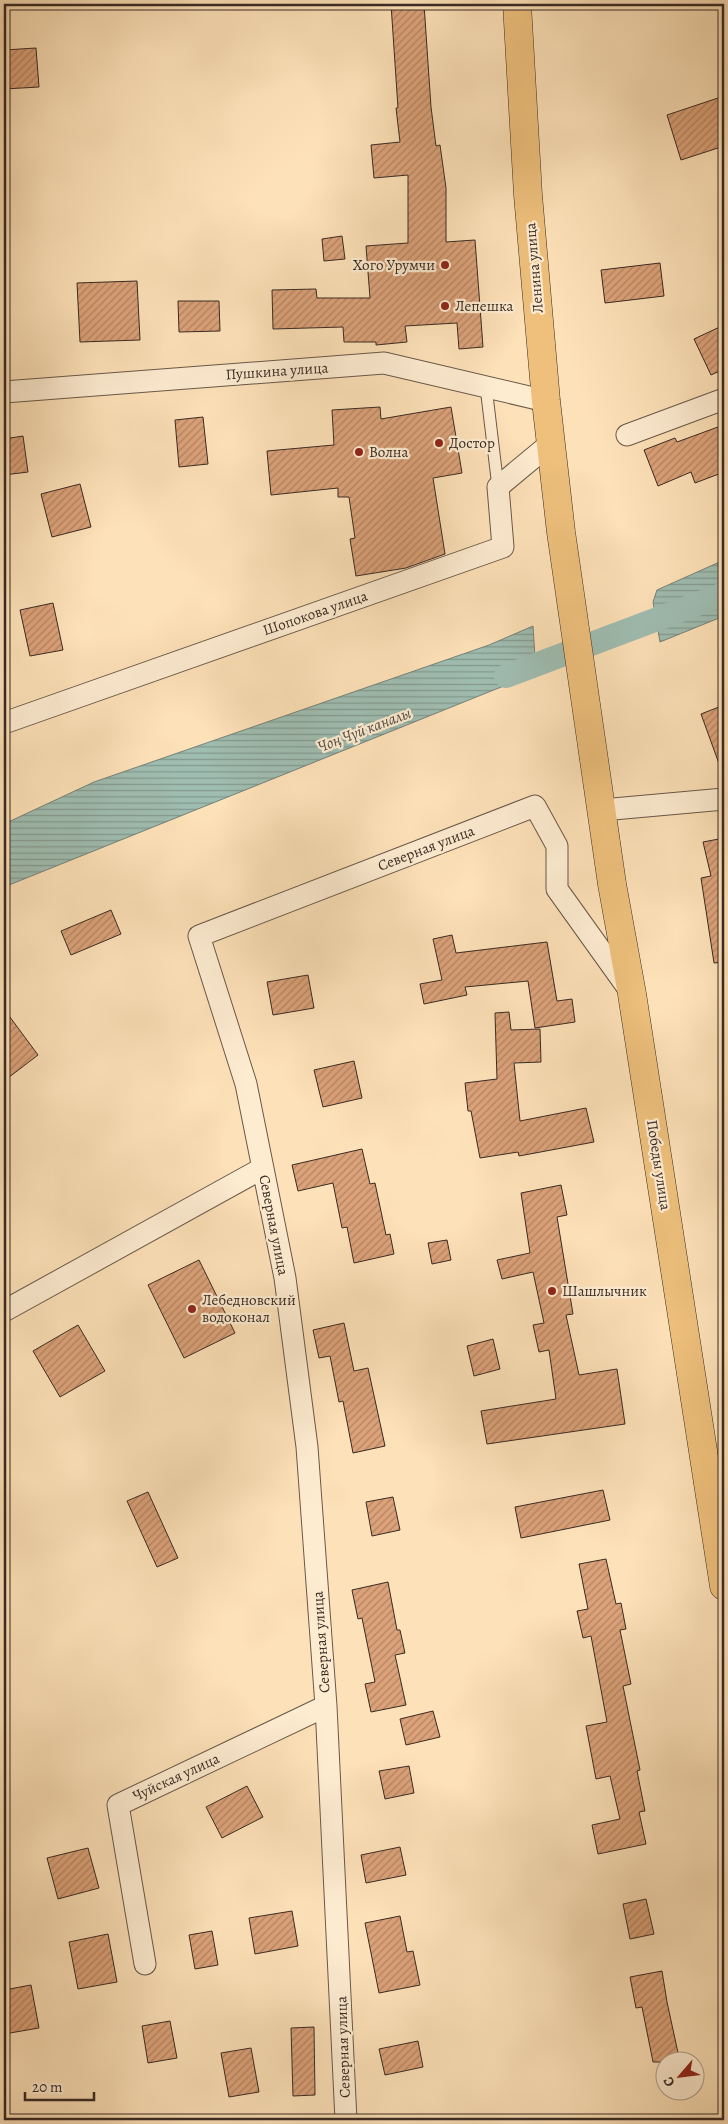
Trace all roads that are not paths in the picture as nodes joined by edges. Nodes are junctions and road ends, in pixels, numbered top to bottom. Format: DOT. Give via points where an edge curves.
graph roads {
  1 [pos="517,4"];
  2 [pos="486,387"];
  3 [pos="4,392"];
  4 [pos="724,399"];
  5 [pos="546,401"];
  6 [pos="627,435"];
  7 [pos="551,442"];
  8 [pos="498,487"];
  9 [pos="4,723"];
  10 [pos="591,744"];
  11 [pos="724,799"];
  12 [pos="602,810"];
  13 [pos="632,994"];
  14 [pos="263,1168"];
  15 [pos="4,1311"];
  16 [pos="724,1586"];
  17 [pos="326,1706"];
  18 [pos="145,1964"];
  19 [pos="346,2120"];
  1 -- 5 [label="main road, Ленина улица" via="528,195"];
  2 -- 3 [label="street, Пушкина улица" via="384,363"];
  2 -- 5 [label="street, Пушкина улица"];
  2 -- 8 [label="lane"];
  4 -- 6 [label="street"];
  5 -- 7 [label="main road, Ленина улица"];
  7 -- 8 [label="street"];
  7 -- 10 [label="main road, Ленина улица"];
  8 -- 9 [label="street, Шопокова улица" via="503,547"];
  10 -- 12 [label="main road, Победы улица"];
  11 -- 12 [label="street"];
  12 -- 13 [label="main road, Победы улица"];
  13 -- 14 [label="street, Северная улица" via="557,889 557,846 535,806 199,936 246,1084"];
  13 -- 16 [label="main road, Победы улица"];
  14 -- 15 [label="street, Северная улица"];
  14 -- 17 [label="street, Северная улица" via="285,1278 307,1447"];
  17 -- 18 [label="street, Чуйская улица" via="118,1805"];
  17 -- 19 [label="street, Северная улица"];
}
